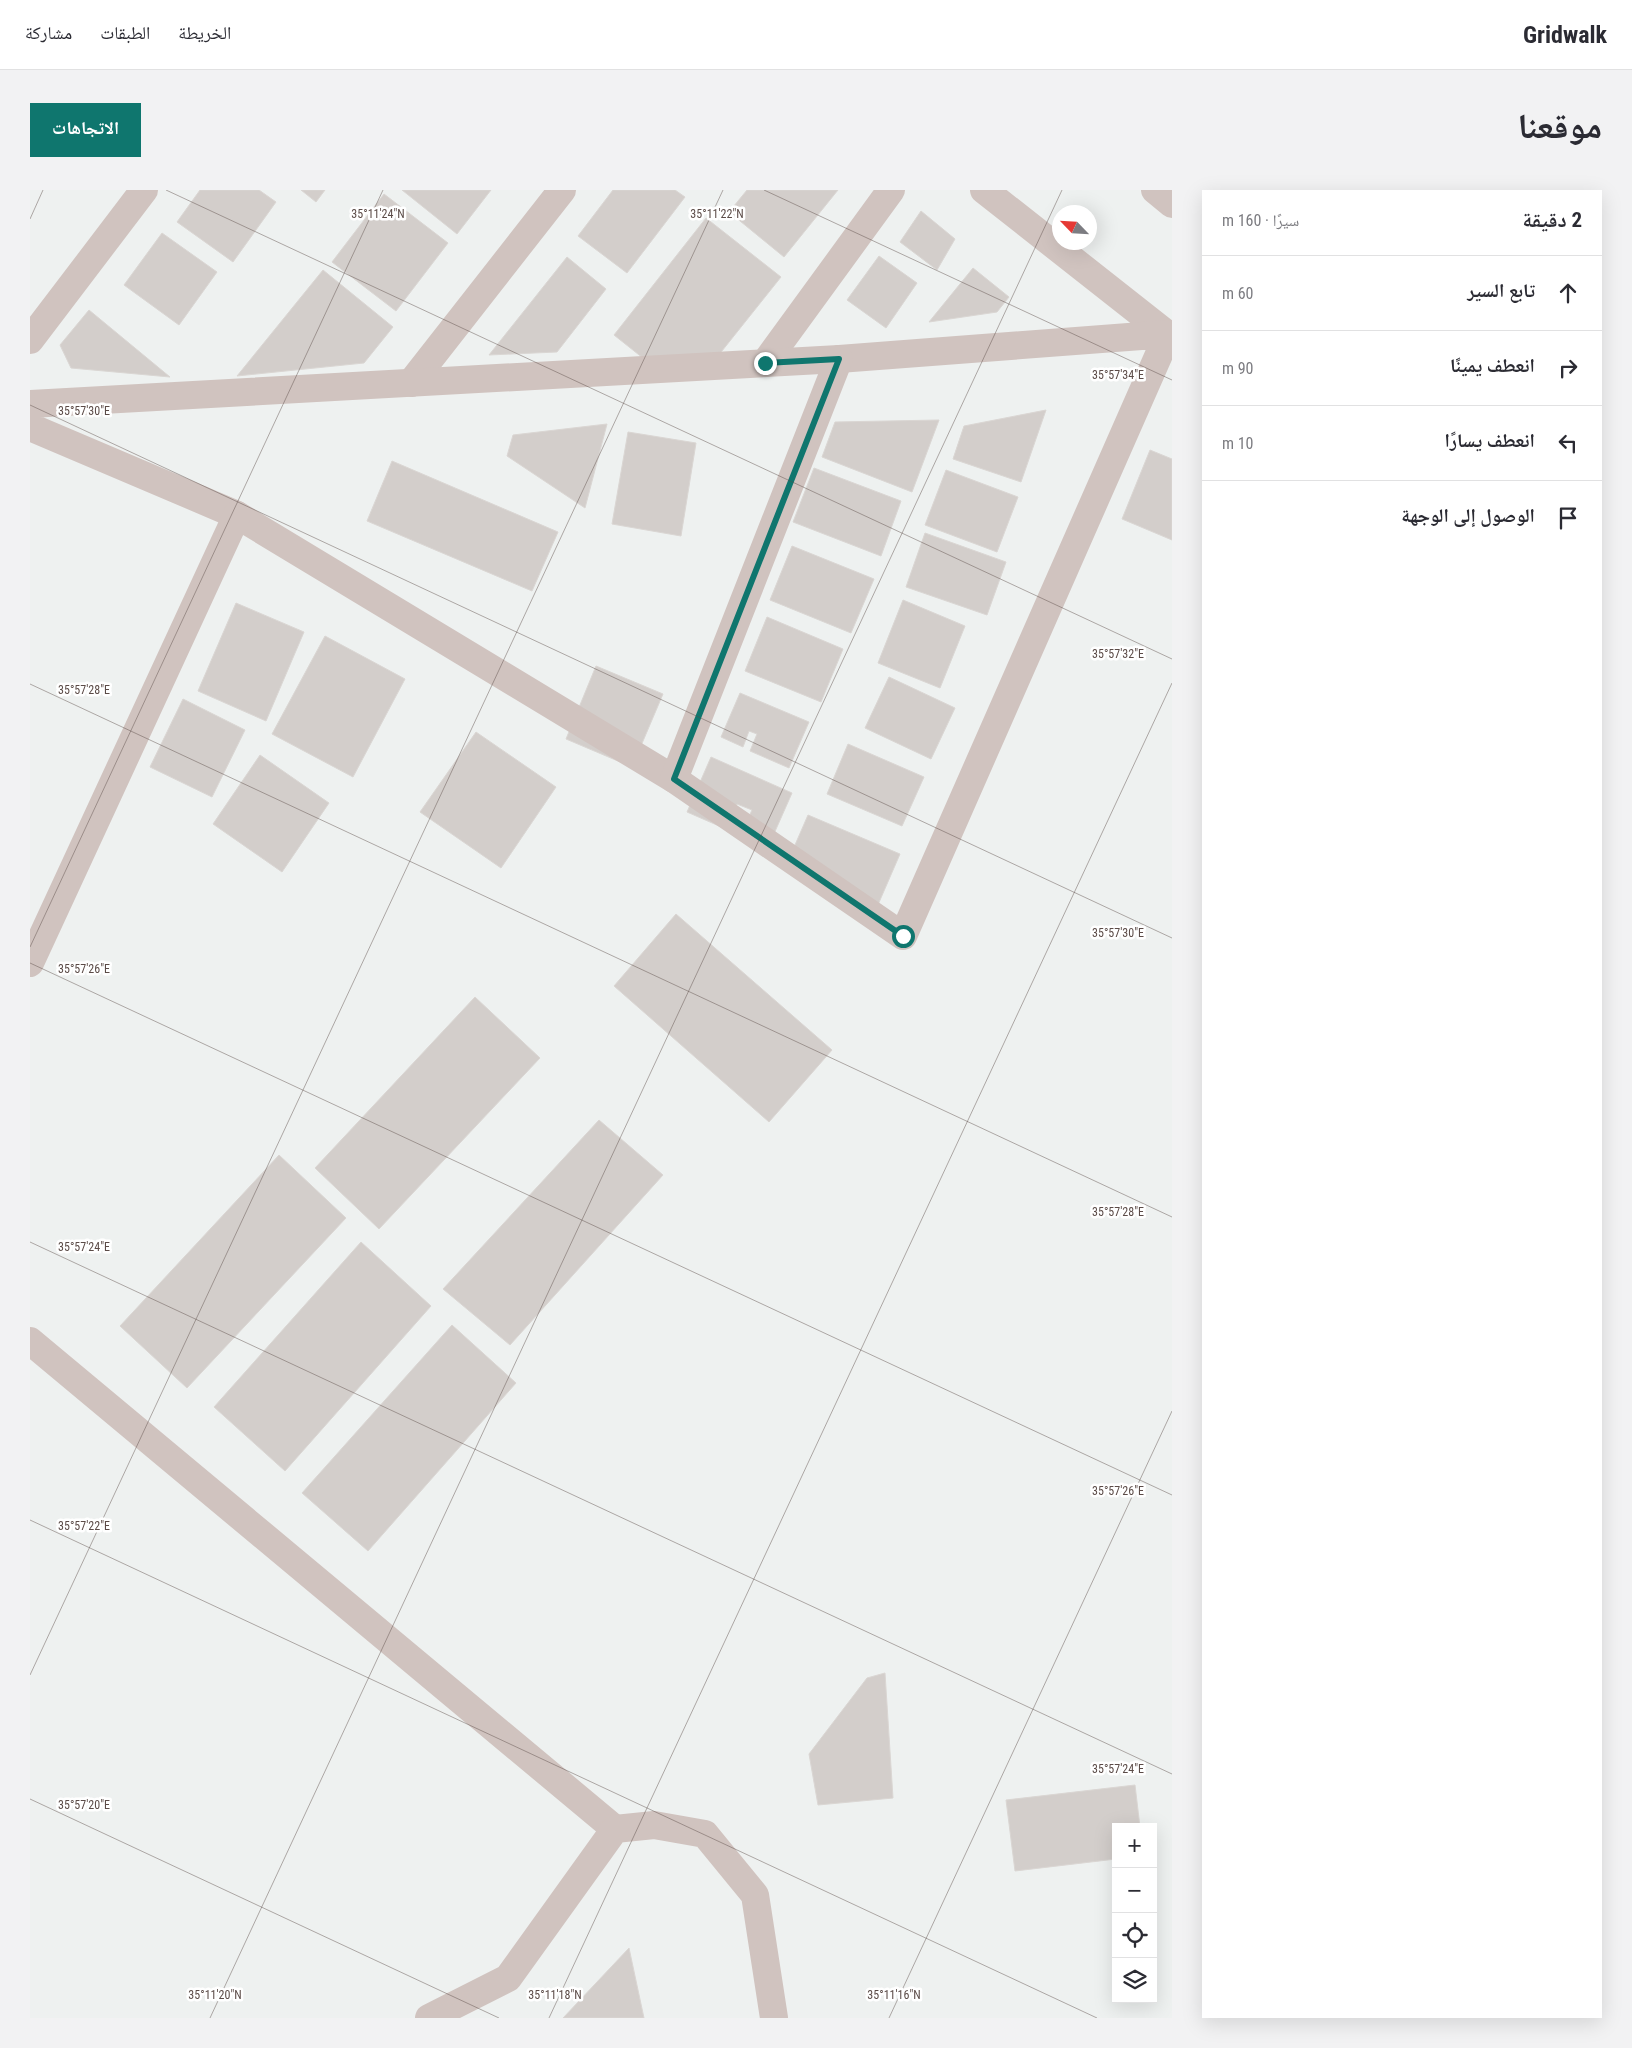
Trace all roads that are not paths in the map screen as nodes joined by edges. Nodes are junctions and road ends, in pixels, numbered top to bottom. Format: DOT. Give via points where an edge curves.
graph roads {
  1 [pos="144,190"];
  2 [pos="562,190"];
  3 [pos="891,190"];
  4 [pos="984,190"];
  5 [pos="1155,190"];
  6 [pos="1172,204"];
  7 [pos="1170,336"];
  8 [pos="30,340"];
  9 [pos="839,359"];
  10 [pos="765,363"];
  11 [pos="411,383"];
  12 [pos="30,404"];
  13 [pos="30,427"];
  14 [pos="237,515"];
  15 [pos="674,779"];
  16 [pos="30,963"];
  17 [pos="30,1341"];
  18 [pos="615,1830"];
  19 [pos="429,2018"];
  20 [pos="774,2018"];
  1 -- 8 [label="street"];
  2 -- 11 [label="street"];
  3 -- 10 [label="street"];
  4 -- 7 [label="street"];
  5 -- 6 [label="street"];
  7 -- 9 [label="street"];
  7 -- 15 [label="street" via="903,936"];
  9 -- 10 [label="street"];
  9 -- 15 [label="street"];
  10 -- 11 [label="street"];
  11 -- 12 [label="street"];
  13 -- 14 [label="street"];
  14 -- 15 [label="street"];
  14 -- 16 [label="street"];
  17 -- 18 [label="street"];
  18 -- 19 [label="street" via="508,1978"];
  18 -- 20 [label="street" via="654,1824 705,1834 755,1895"];
}
